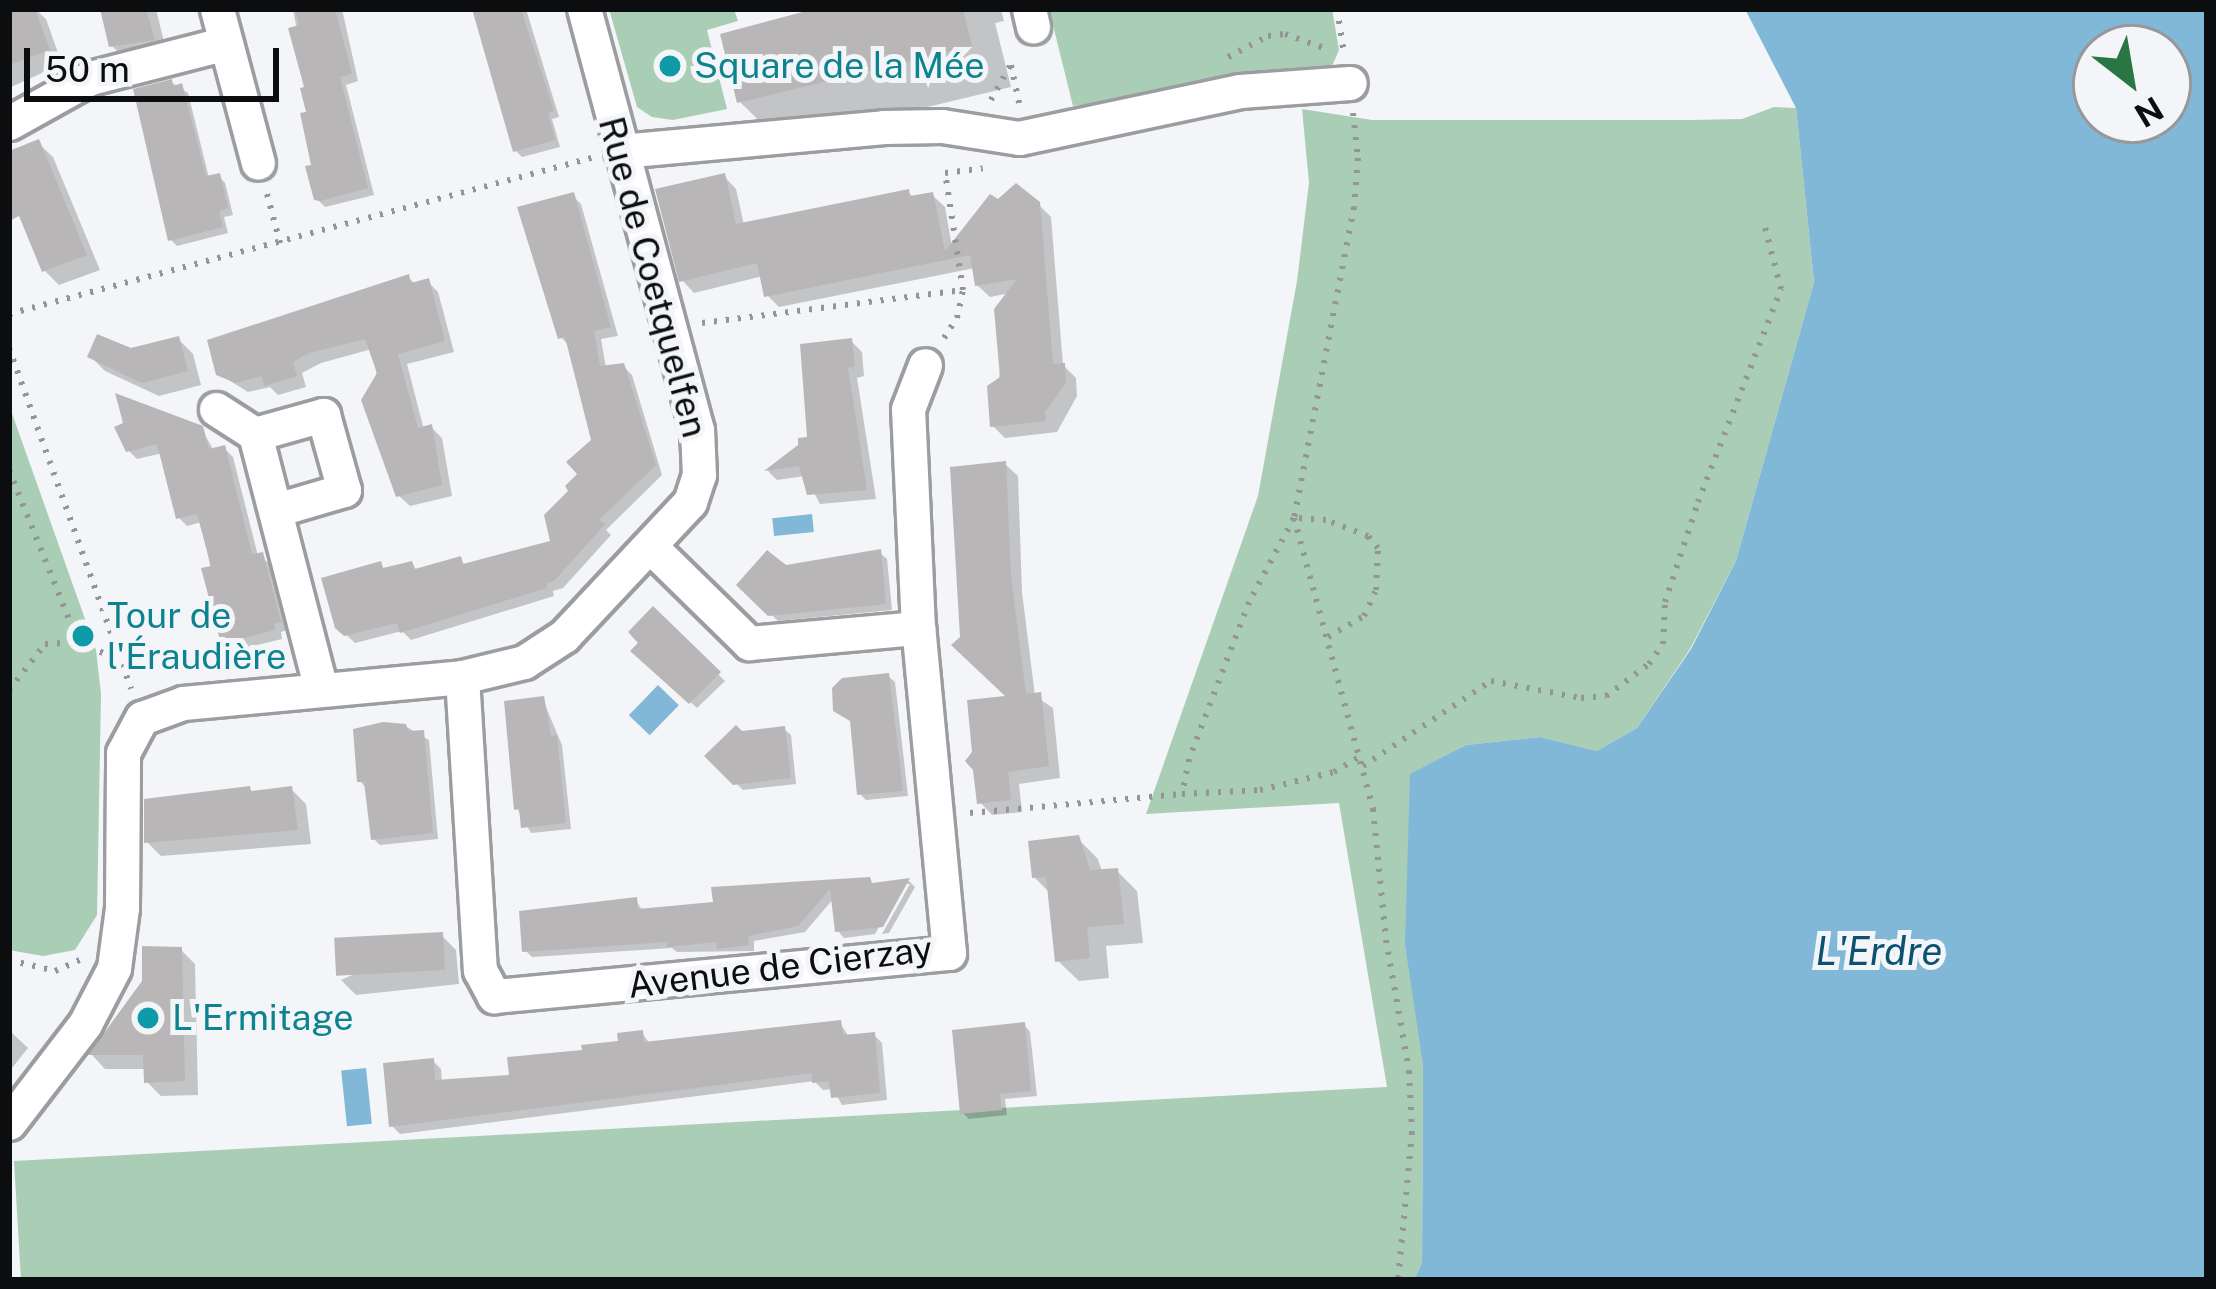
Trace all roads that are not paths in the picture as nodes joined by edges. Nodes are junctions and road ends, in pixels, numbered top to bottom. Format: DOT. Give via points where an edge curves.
graph roads {
  1 [pos="218,9"];
  2 [pos="584,9"];
  3 [pos="226,43"];
  4 [pos="1350,82"];
  5 [pos="9,124"];
  6 [pos="608,154"];
  7 [pos="258,163"];
  8 [pos="926,365"];
  9 [pos="216,409"];
  10 [pos="255,434"];
  11 [pos="276,510"];
  12 [pos="652,548"];
  13 [pos="918,628"];
  14 [pos="462,677"];
  15 [pos="321,690"];
  16 [pos="9,1123"];
  1 -- 3 [label="street"];
  2 -- 6 [label="street, Rue de Coetquelfen"];
  3 -- 5 [label="street" via="90,78"];
  3 -- 7 [label="street"];
  4 -- 6 [label="street" via="1240,91 1019,138 884,127"];
  6 -- 12 [label="street, Rue de Coetquelfen" via="699,458 690,502"];
  8 -- 13 [label="street, Avenue de Cierzay" via="908,409"];
  9 -- 10 [label="street"];
  10 -- 11 [label="street"];
  10 -- 11 [label="street" via="323,416 344,490"];
  11 -- 15 [label="street"];
  12 -- 13 [label="street" via="748,644"];
  12 -- 14 [label="street, Rue de Coetquelfen" via="553,646"];
  13 -- 14 [label="street, Avenue de Cierzay" via="949,953 494,996 480,970"];
  14 -- 15 [label="street, Rue de Coetquelfen"];
  15 -- 16 [label="street, Rue de Coetquelfen" via="183,703 142,718 122,753 114,968 85,1024"];
}
